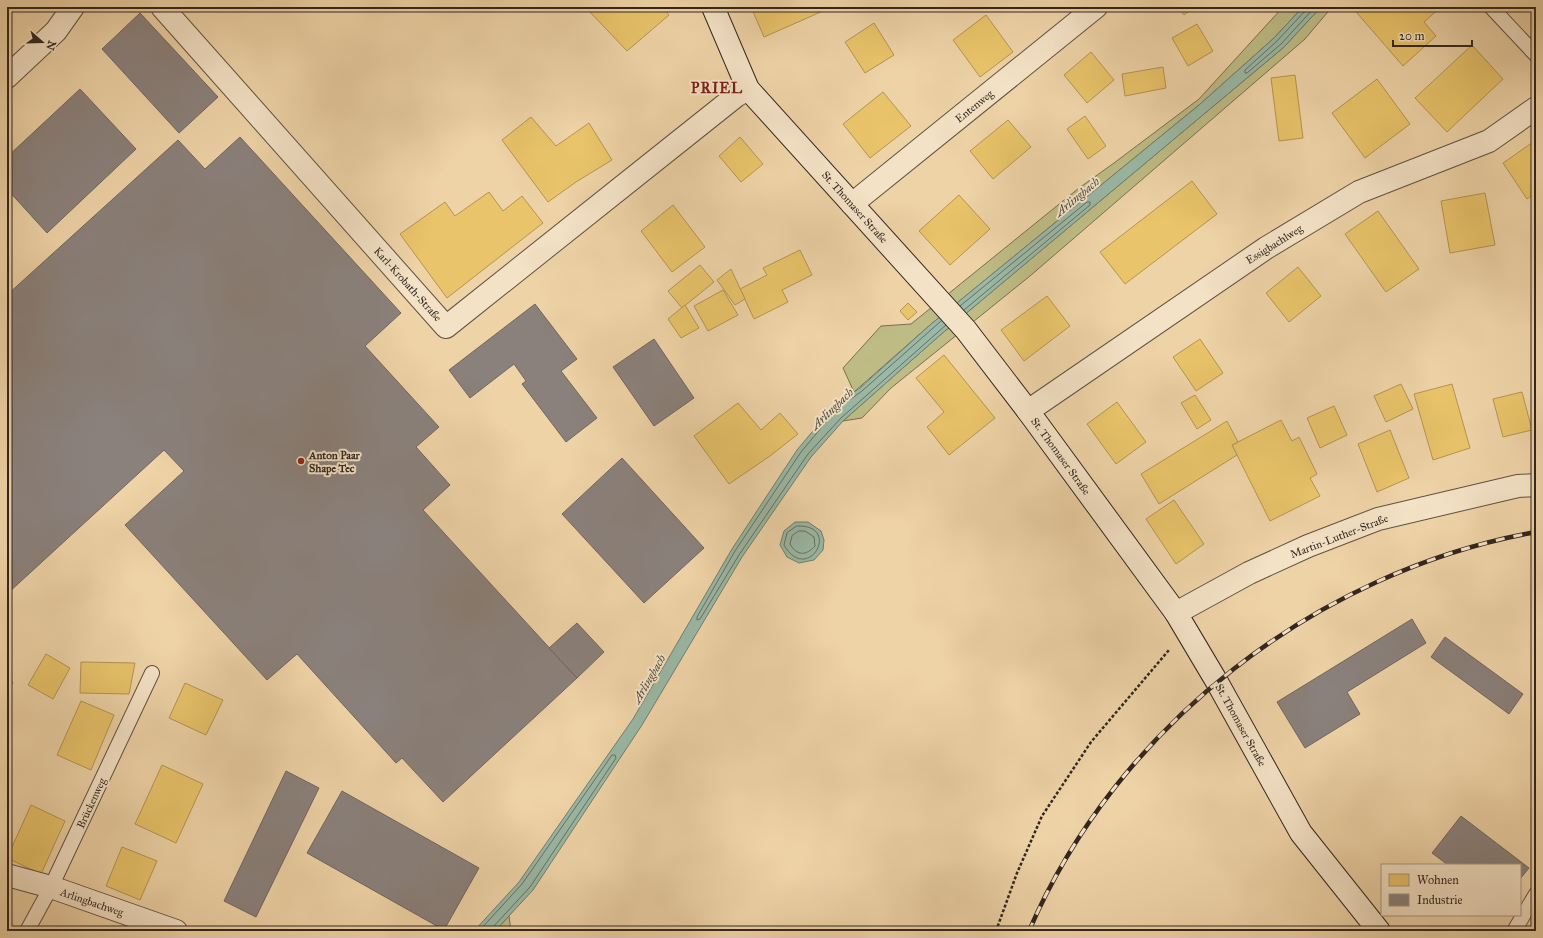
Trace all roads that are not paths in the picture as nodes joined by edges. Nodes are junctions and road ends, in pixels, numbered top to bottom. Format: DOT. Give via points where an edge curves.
graph roads {
  1 [pos="73,7"];
  2 [pos="162,7"];
  3 [pos="713,7"];
  4 [pos="1096,7"];
  5 [pos="1491,7"];
  6 [pos="1536,55"];
  7 [pos="7,77"];
  8 [pos="748,89"];
  9 [pos="1536,108"];
  10 [pos="852,204"];
  11 [pos="1028,411"];
  12 [pos="1536,484"];
  13 [pos="1176,613"];
  14 [pos="152,673"];
  15 [pos="7,875"];
  16 [pos="51,887"];
  17 [pos="1536,894"];
  18 [pos="27,931"];
  19 [pos="176,931"];
  20 [pos="1379,931"];
  21 [pos="1514,931"];
  1 -- 7 [label="street" via="56,31"];
  2 -- 8 [label="street, Karl-Krobath-Straße" via="446,327"];
  3 -- 8 [label="street, St. Thomaser Straße"];
  4 -- 10 [label="street, Entenweg"];
  5 -- 6 [label="lane"];
  8 -- 10 [label="street, St. Thomaser Straße"];
  9 -- 11 [label="street, Essigbachlweg" via="1489,141 1359,192 1266,248"];
  10 -- 11 [label="street, St. Thomaser Straße" via="966,330"];
  11 -- 13 [label="street, St. Thomaser Straße"];
  12 -- 13 [label="street, Martin-Luther-Straße" via="1378,518 1256,570"];
  13 -- 20 [label="street, St. Thomaser Straße" via="1301,833"];
  14 -- 16 [label="lane, Brückenweg"];
  15 -- 16 [label="street, Arlingbachweg"];
  16 -- 18 [label="lane, Brückenweg"];
  16 -- 19 [label="street, Arlingbachweg"];
  17 -- 21 [label="lane"];
}
